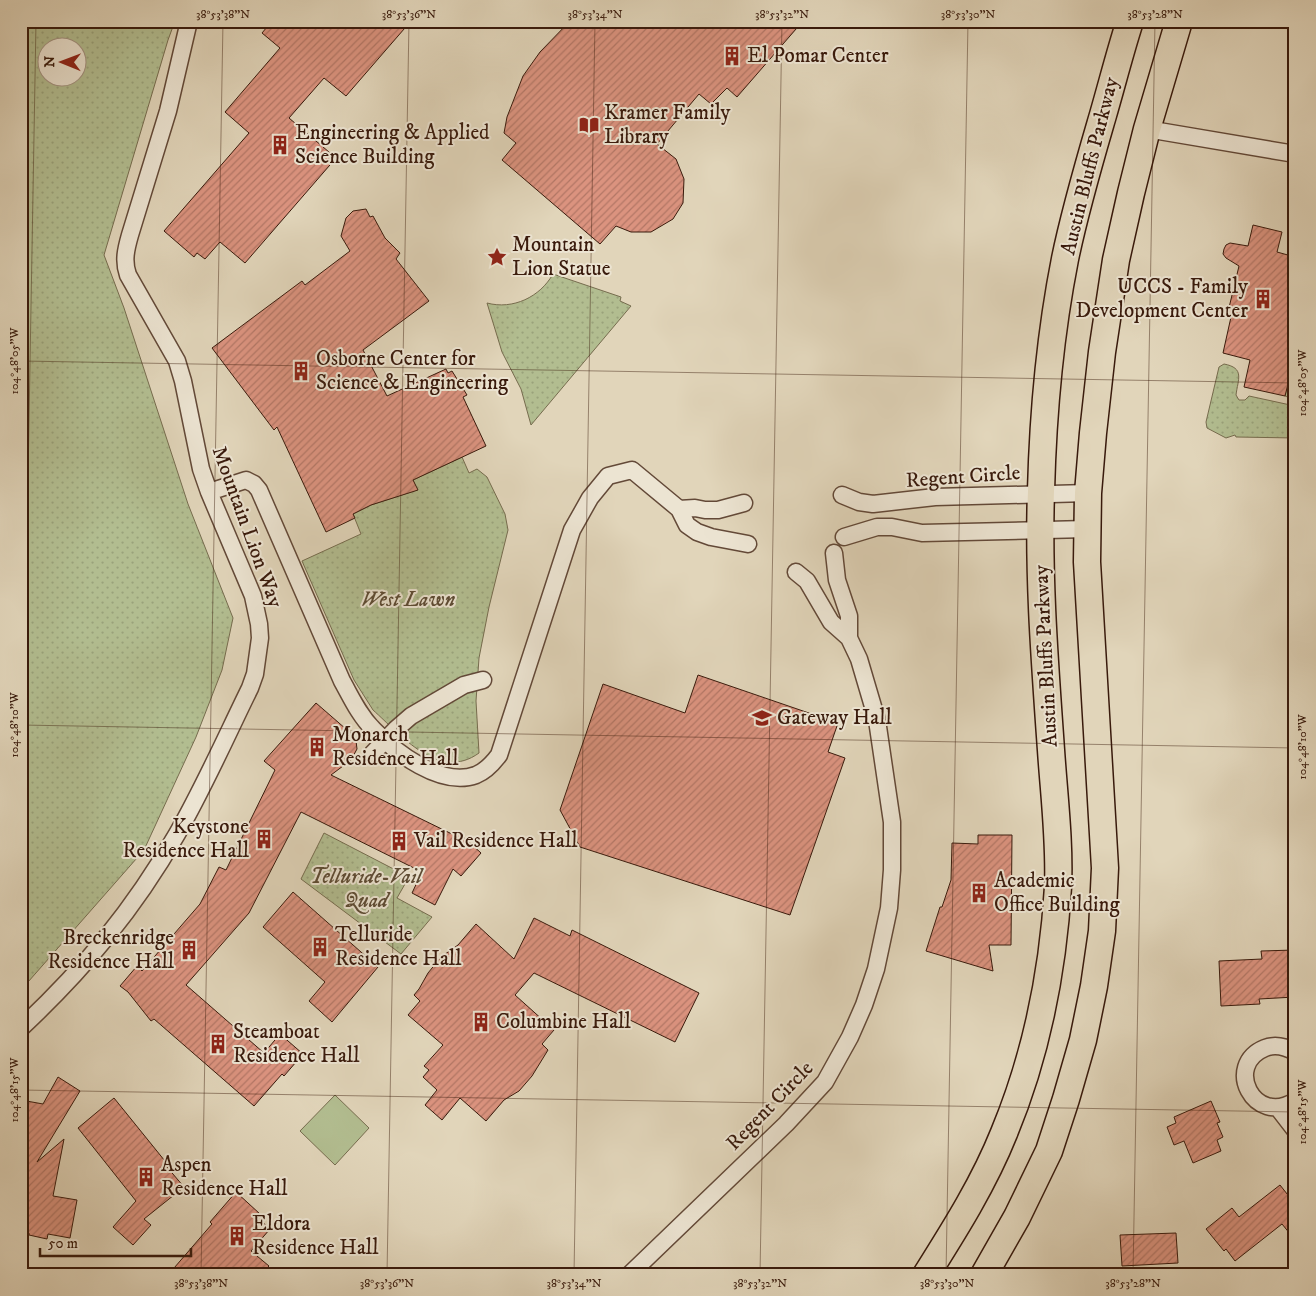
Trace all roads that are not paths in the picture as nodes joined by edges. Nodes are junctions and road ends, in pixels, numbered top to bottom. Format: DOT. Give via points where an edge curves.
graph roads {
  1 [pos="189,21"];
  2 [pos="1130,21"];
  3 [pos="1179,21"];
  4 [pos="1147,129"];
  5 [pos="1295,154"];
  6 [pos="209,492"];
  7 [pos="1088,492"];
  8 [pos="1040,493"];
  9 [pos="842,495"];
  10 [pos="744,503"];
  11 [pos="679,509"];
  12 [pos="1087,529"];
  13 [pos="1040,530"];
  14 [pos="844,536"];
  15 [pos="748,544"];
  16 [pos="834,553"];
  17 [pos="796,572"];
  18 [pos="849,638"];
  19 [pos="482,680"];
  20 [pos="385,740"];
  21 [pos="372,754"];
  22 [pos="21,1028"];
  23 [pos="1295,1052"];
  24 [pos="1295,1101"];
  25 [pos="1278,1108"];
  26 [pos="1295,1130"];
  27 [pos="629,1275"];
  28 [pos="926,1275"];
  29 [pos="984,1275"];
  1 -- 6 [label="street, Mountain Lion Way" via="168,111 124,265 177,362"];
  2 -- 8 [label="main road, Austin Bluffs Parkway" via="1087,168 1065,260 1048,374"];
  3 -- 4 [label="main road"];
  4 -- 5 [label="street"];
  4 -- 7 [label="main road" via="1115,269 1102,352"];
  6 -- 20 [label="street" via="246,480 259,490 342,681 355,706"];
  6 -- 22 [label="street, Mountain Lion Way" via="257,610 260,638 255,674 178,834 134,902 85,964"];
  7 -- 8 [label="street, Regent Circle"];
  7 -- 12 [label="main road"];
  8 -- 9 [label="street, Regent Circle" via="935,497 873,504"];
  8 -- 13 [label="main road, Austin Bluffs Parkway"];
  10 -- 11 [label="street" via="718,510"];
  11 -- 15 [label="street" via="687,525 697,532"];
  11 -- 20 [label="street" via="632,470 608,476 590,498 572,530 499,755 491,765 469,777 443,775 420,766"];
  12 -- 13 [label="street"];
  12 -- 29 [label="main road" via="1105,868 1102,931 1083,1040 1052,1143 1017,1217"];
  13 -- 14 [label="street" via="922,533 878,527"];
  13 -- 28 [label="main road, Austin Bluffs Parkway" via="1058,884 1047,980 1022,1083 1004,1133 974,1195"];
  16 -- 18 [label="street, Regent Circle" via="837,580 849,616"];
  17 -- 18 [label="street, Regent Circle" via="807,581 831,622"];
  18 -- 27 [label="street, Regent Circle" via="859,659 877,720 892,822 887,919 864,1005 826,1082"];
  19 -- 20 [label="street" via="464,685 411,716"];
  20 -- 21 [label="street"];
  23 -- 25 [label="street" via="1269,1046 1252,1056 1247,1064 1245,1082 1248,1091 1261,1104"];
  24 -- 25 [label="street"];
  25 -- 26 [label="street"];
}
